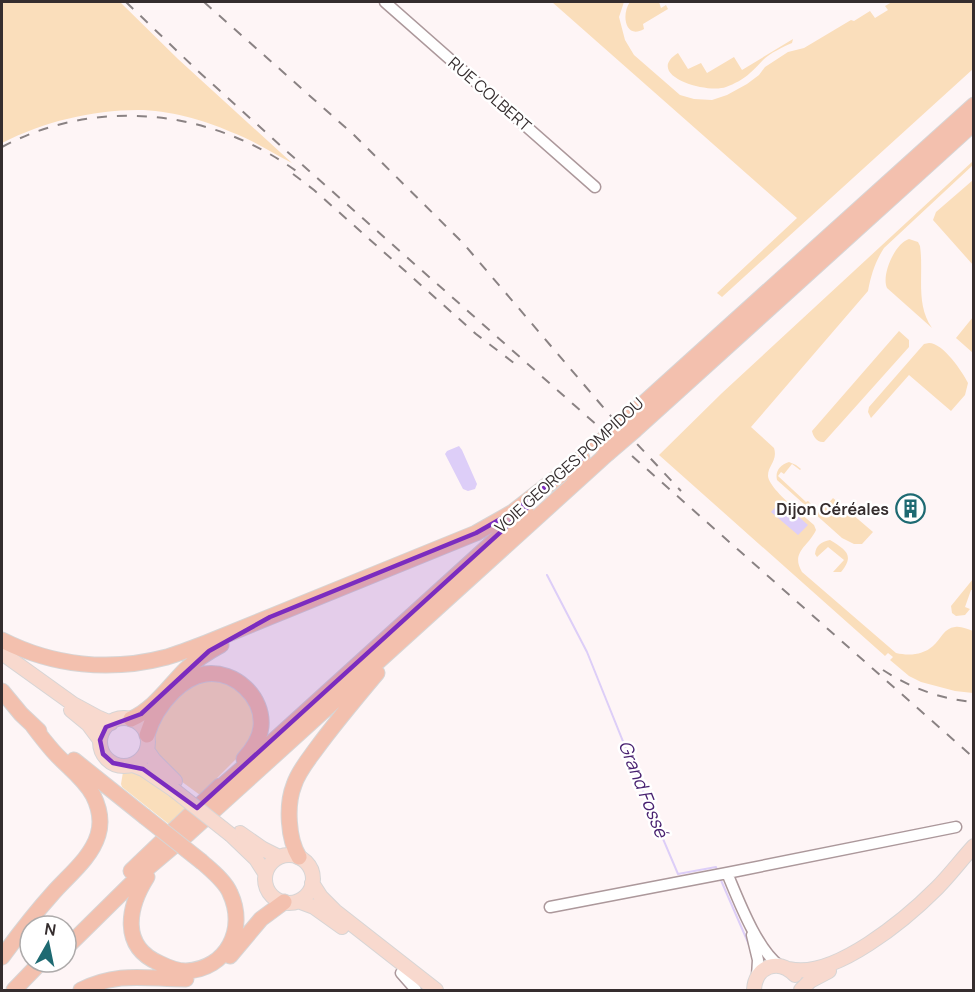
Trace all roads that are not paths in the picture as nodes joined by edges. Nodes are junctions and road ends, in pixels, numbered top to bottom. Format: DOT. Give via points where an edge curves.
graph roads {
  1 [pos="385,2"];
  2 [pos="974,105"];
  3 [pos="974,123"];
  4 [pos="595,187"];
  5 [pos="630,425"];
  6 [pos="602,450"];
  7 [pos="582,458"];
  8 [pos="270,617"];
  9 [pos="414,629"];
  10 [pos="2,640"];
  11 [pos="2,653"];
  12 [pos="2,660"];
  13 [pos="2,691"];
  14 [pos="131,719"];
  15 [pos="111,723"];
  16 [pos="33,726"];
  17 [pos="100,740"];
  18 [pos="147,742"];
  19 [pos="133,765"];
  20 [pos="176,787"];
  21 [pos="214,793"];
  22 [pos="956,827"];
  23 [pos="189,833"];
  24 [pos="234,833"];
  25 [pos="974,846"];
  26 [pos="974,853"];
  27 [pos="279,857"];
  28 [pos="300,857"];
  29 [pos="265,873"];
  30 [pos="727,873"];
  31 [pos="312,883"];
  32 [pos="291,902"];
  33 [pos="550,907"];
  34 [pos="910,915"];
  35 [pos="78,923"];
  36 [pos="749,923"];
  37 [pos="78,936"];
  38 [pos="2,957"];
  39 [pos="784,967"];
  40 [pos="401,973"];
  41 [pos="29,974"];
  42 [pos="42,974"];
  43 [pos="753,986"];
  44 [pos="14,990"];
  45 [pos="27,990"];
  46 [pos="81,990"];
  47 [pos="416,990"];
  48 [pos="424,990"];
  49 [pos="436,990"];
  50 [pos="800,990"];
  1 -- 4 [label="street, RUE COLBERT"];
  2 -- 5 [label="highway, VOIE GEORGES POMPIDOU"];
  3 -- 5 [label="highway, VOIE GEORGES POMPIDOU"];
  5 -- 6 [label="highway, VOIE GEORGES POMPIDOU, bridge"];
  6 -- 7 [label="highway, VOIE GEORGES POMPIDOU"];
  6 -- 9 [label="highway, VOIE GEORGES POMPIDOU"];
  7 -- 8 [label="highway" via="528,502 485,528"];
  7 -- 21 [label="highway, VOIE GEORGES POMPIDOU"];
  8 -- 10 [label="highway" via="168,656 133,664 57,661"];
  8 -- 14 [label="highway" via="201,657"];
  9 -- 23 [label="highway, VOIE GEORGES POMPIDOU"];
  9 -- 28 [label="highway" via="341,716 297,778 291,800 291,834"];
  11 -- 15 [label="main road" via="73,704"];
  12 -- 17 [label="main road" via="78,716"];
  13 -- 16 [label="highway"];
  14 -- 15 [label="main road"];
  14 -- 18 [label="main road" via="141,725"];
  15 -- 17 [label="main road"];
  16 -- 23 [label="highway, bridge" via="53,744 144,816 202,862 230,893 237,925 229,947 212,963 186,971 149,959 137,947 131,920 138,891 147,877"];
  16 -- 38 [label="highway" via="90,791 100,818 98,836 87,856"];
  17 -- 19 [label="main road" via="103,754 113,763"];
  18 -- 19 [label="main road" via="139,761"];
  18 -- 20 [label="main road" via="154,760"];
  18 -- 21 [label="highway" via="160,708 188,680 214,674 242,684 260,712 261,728 247,756"];
  19 -- 20 [label="main road"];
  20 -- 24 [label="main road"];
  21 -- 35 [label="highway"];
  22 -- 30 [label="street"];
  23 -- 37 [label="highway"];
  24 -- 27 [label="main road"];
  24 -- 29 [label="main road"];
  25 -- 34 [label="main road"];
  26 -- 34 [label="main road" via="941,890"];
  27 -- 28 [label="main road"];
  27 -- 29 [label="main road"];
  28 -- 31 [label="main road" via="311,871"];
  29 -- 32 [label="main road" via="271,895"];
  30 -- 33 [label="street"];
  30 -- 36 [label="street"];
  31 -- 32 [label="main road" via="307,894"];
  31 -- 49 [label="main road" via="335,911"];
  32 -- 40 [label="main road" via="314,907"];
  32 -- 46 [label="highway" via="269,912 229,958 201,976 139,976"];
  34 -- 39 [label="main road" via="831,964 806,970"];
  34 -- 50 [label="main road" via="864,952"];
  36 -- 39 [label="street" via="766,953"];
  36 -- 43 [label="street" via="758,960"];
  39 -- 43 [label="main road" via="765,969"];
  39 -- 50 [label="main road" via="797,977"];
  40 -- 47 [label="street"];
  40 -- 48 [label="main road"];
  41 -- 44 [label="highway"];
  42 -- 45 [label="highway"];
}
